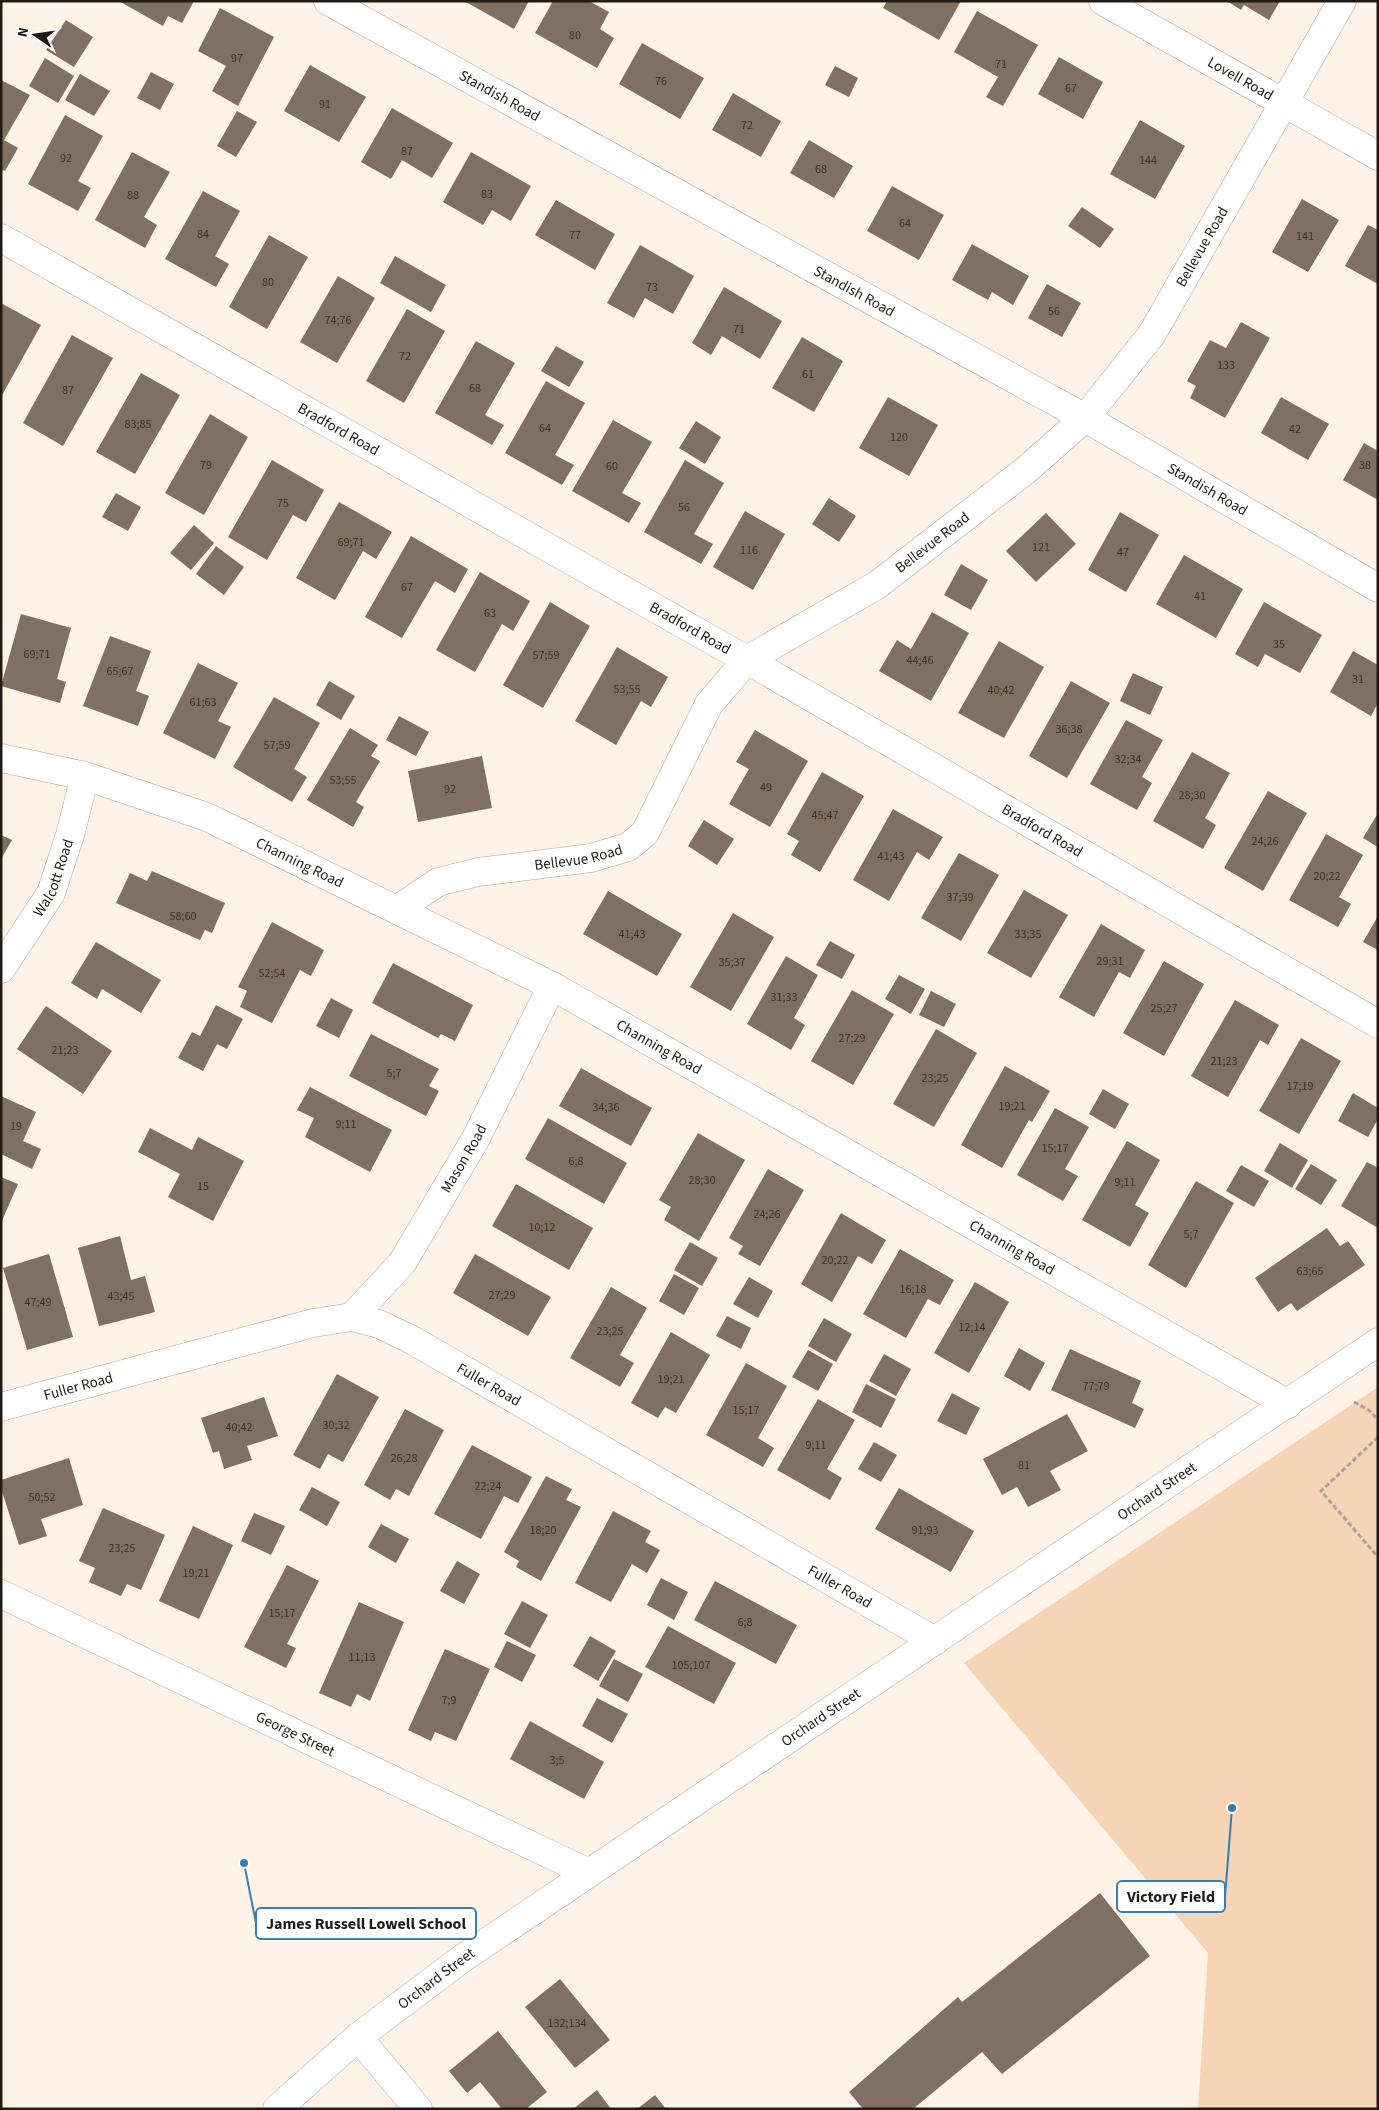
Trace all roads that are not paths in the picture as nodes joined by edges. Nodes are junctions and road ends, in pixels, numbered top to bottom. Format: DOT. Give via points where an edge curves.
graph roads {
  1 [pos="328,1"];
  2 [pos="1103,1"];
  3 [pos="1342,1"];
  4 [pos="1285,103"];
  5 [pos="1378,156"];
  6 [pos="1,238"];
  7 [pos="1085,418"];
  8 [pos="1378,588"];
  9 [pos="747,660"];
  10 [pos="1,758"];
  11 [pos="85,776"];
  12 [pos="398,909"];
  13 [pos="1,969"];
  14 [pos="552,986"];
  15 [pos="1378,1024"];
  16 [pos="352,1317"];
  17 [pos="1378,1342"];
  18 [pos="1288,1404"];
  19 [pos="1,1407"];
  20 [pos="1,1594"];
  21 [pos="935,1641"];
  22 [pos="589,1873"];
  23 [pos="358,2037"];
  24 [pos="277,2109"];
  25 [pos="418,2109"];
  1 -- 7 [label="street, Standish Road"];
  2 -- 4 [label="street, Lovell Road"];
  3 -- 4 [label="street, Bellevue Road"];
  4 -- 5 [label="street, Lovell Road"];
  4 -- 7 [label="street, Bellevue Road" via="1152,334"];
  6 -- 9 [label="street, Bradford Road"];
  7 -- 8 [label="street, Standish Road"];
  7 -- 9 [label="street, Bellevue Road" via="1026,470 877,584"];
  9 -- 12 [label="street, Bellevue Road" via="709,704 644,833 628,848 591,858 478,872 438,882"];
  9 -- 15 [label="street, Bradford Road"];
  10 -- 11 [label="street, Channing Road"];
  11 -- 12 [label="street, Channing Road" via="207,817"];
  11 -- 13 [label="street, Walcott Road" via="51,893"];
  12 -- 14 [label="street, Channing Road"];
  14 -- 16 [label="street, Mason Road" via="475,1140 402,1263"];
  14 -- 18 [label="street, Channing Road"];
  16 -- 19 [label="street, Fuller Road" via="313,1324"];
  16 -- 21 [label="street, Fuller Road" via="379,1324 412,1340"];
  17 -- 18 [label="street, Orchard Street"];
  18 -- 21 [label="street, Orchard Street"];
  20 -- 22 [label="street, George Street"];
  21 -- 22 [label="street, Orchard Street"];
  22 -- 23 [label="street, Orchard Street" via="463,1958"];
  23 -- 24 [label="street, Orchard Street"];
  23 -- 25 [label="street"];
}
